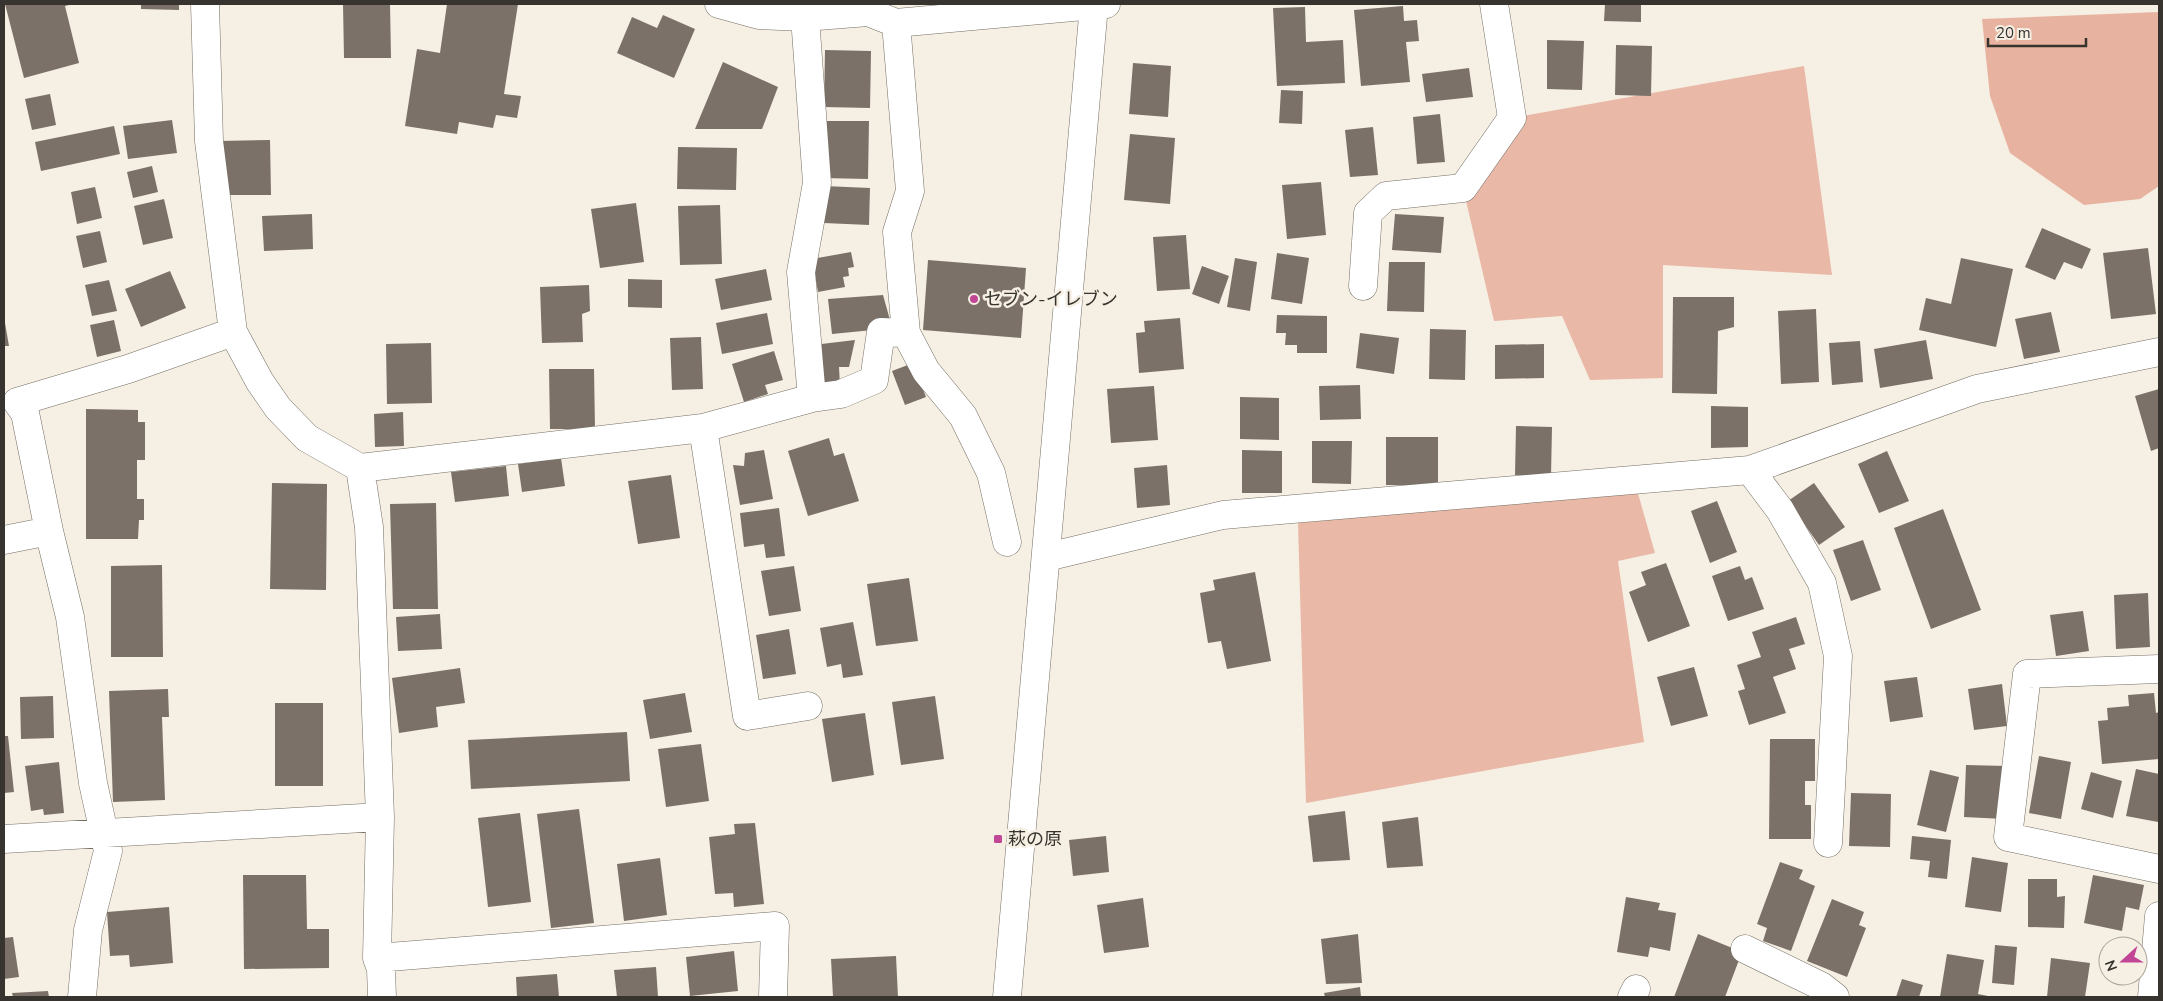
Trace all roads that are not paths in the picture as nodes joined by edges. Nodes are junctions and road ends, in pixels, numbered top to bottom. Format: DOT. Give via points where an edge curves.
graph roads {
  1 [pos="205,4"];
  2 [pos="719,4"];
  3 [pos="1100,4"];
  4 [pos="1494,4"];
  5 [pos="867,8"];
  6 [pos="805,17"];
  7 [pos="896,23"];
  8 [pos="1363,286"];
  9 [pos="233,332"];
  10 [pos="906,333"];
  11 [pos="2159,352"];
  12 [pos="812,398"];
  13 [pos="10,401"];
  14 [pos="703,428"];
  15 [pos="360,468"];
  16 [pos="1750,470"];
  17 [pos="49,531"];
  18 [pos="4,540"];
  19 [pos="1006,542"];
  20 [pos="1047,556"];
  21 [pos="2159,670"];
  22 [pos="808,706"];
  23 [pos="380,817"];
  24 [pos="103,833"];
  25 [pos="4,839"];
  26 [pos="1828,843"];
  27 [pos="2159,869"];
  28 [pos="2159,916"];
  29 [pos="1745,948"];
  30 [pos="377,958"];
  31 [pos="82,997"];
  32 [pos="382,997"];
  33 [pos="773,997"];
  34 [pos="1007,997"];
  35 [pos="1835,997"];
  36 [pos="2152,997"];
  1 -- 9 [label="street" via="209,141"];
  2 -- 6 [label="street" via="759,15"];
  3 -- 7 [label="street"];
  3 -- 20 [label="street"];
  4 -- 8 [label="street" via="1512,118 1462,188 1386,196 1368,213"];
  5 -- 6 [label="street"];
  5 -- 7 [label="street"];
  6 -- 12 [label="street" via="817,183 801,272"];
  7 -- 10 [label="street" via="910,191 897,232"];
  9 -- 13 [label="street" via="128,369"];
  9 -- 15 [label="street" via="278,408 307,438"];
  10 -- 12 [label="street" via="881,332 874,380 841,394"];
  10 -- 19 [label="street" via="926,371 963,416 991,473"];
  11 -- 16 [label="street" via="1977,388"];
  12 -- 14 [label="street"];
  13 -- 17 [label="street" via="25,412"];
  14 -- 15 [label="street"];
  14 -- 22 [label="street" via="747,716"];
  15 -- 23 [label="street" via="369,527"];
  16 -- 20 [label="street" via="1223,515"];
  16 -- 26 [label="street" via="1780,510 1822,583 1838,656"];
  17 -- 18 [label="street"];
  17 -- 24 [label="street" via="70,617"];
  20 -- 34 [label="street"];
  21 -- 27 [label="street" via="2027,674 2008,837"];
  23 -- 24 [label="street"];
  23 -- 30 [label="street"];
  24 -- 25 [label="street"];
  24 -- 31 [label="street" via="108,852 88,930"];
  28 -- 36 [label="street"];
  29 -- 35 [label="street" via="1822,986"];
  30 -- 32 [label="street" via="381,969"];
  30 -- 33 [label="street" via="775,926"];
}
